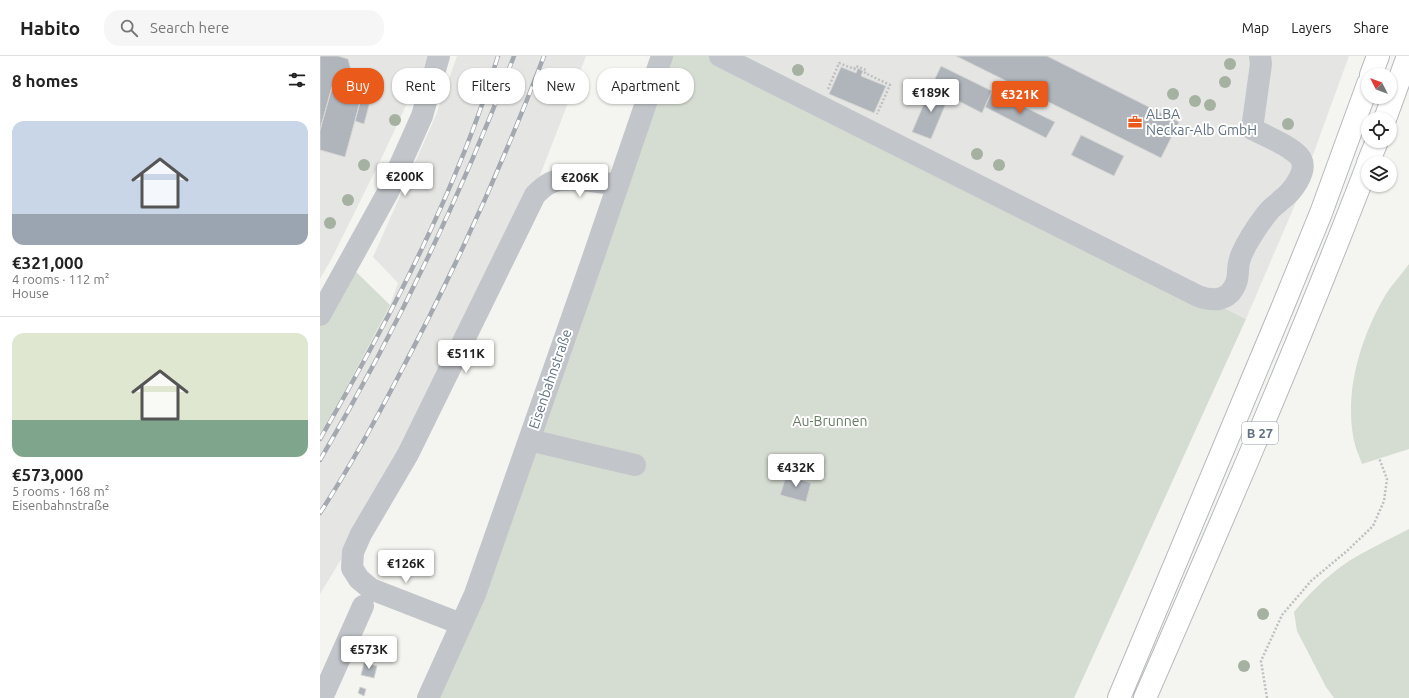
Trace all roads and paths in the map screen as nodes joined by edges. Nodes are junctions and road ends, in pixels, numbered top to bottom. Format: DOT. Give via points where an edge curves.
graph roads {
  1 [pos="439,56"];
  2 [pos="662,56"];
  3 [pos="720,56"];
  4 [pos="1260,56"];
  5 [pos="1378,56"];
  6 [pos="1408,56"];
  7 [pos="1374,68"];
  8 [pos="1361,103"];
  9 [pos="820,106"];
  10 [pos="1388,112"];
  11 [pos="870,131"];
  12 [pos="1361,182"];
  13 [pos="618,185"];
  14 [pos="320,315"];
  15 [pos="529,440"];
  16 [pos="1379,458"];
  17 [pos="635,465"];
  18 [pos="363,606"];
  19 [pos="461,624"];
  20 [pos="322,698"];
  21 [pos="428,698"];
  22 [pos="1119,698"];
  23 [pos="1145,698"];
  24 [pos="1267,698"];
  1 -- 14 [label="street" via="422,116 388,192"];
  2 -- 13 [label="street, Eisenbahnstraße"];
  3 -- 9 [label="street"];
  4 -- 11 [label="street" via="1252,129 1297,154 1302,160 1302,172 1290,191 1271,208 1256,229 1240,259 1236,284 1222,299 1207,300 1191,293"];
  5 -- 7 [label="highway"];
  6 -- 10 [label="highway"];
  8 -- 22 [label="highway, B 27" via="1321,212"];
  9 -- 11 [label="street"];
  9 -- 11 [label="path" via="839,63 856,70 856,66 866,70 865,73 890,85"];
  12 -- 23 [label="highway, B 27" via="1265,422"];
  13 -- 15 [label="street, Eisenbahnstraße"];
  13 -- 19 [label="street" via="559,180 543,187 535,195 408,454 353,552 352,568 359,579 371,589"];
  15 -- 17 [label="street"];
  15 -- 19 [label="street, Eisenbahnstraße" via="475,594"];
  16 -- 24 [label="path" via="1387,479 1384,501 1373,526 1311,581 1282,615 1261,662"];
  18 -- 20 [label="street"];
  19 -- 21 [label="street, Eisenbahnstraße"];
}
